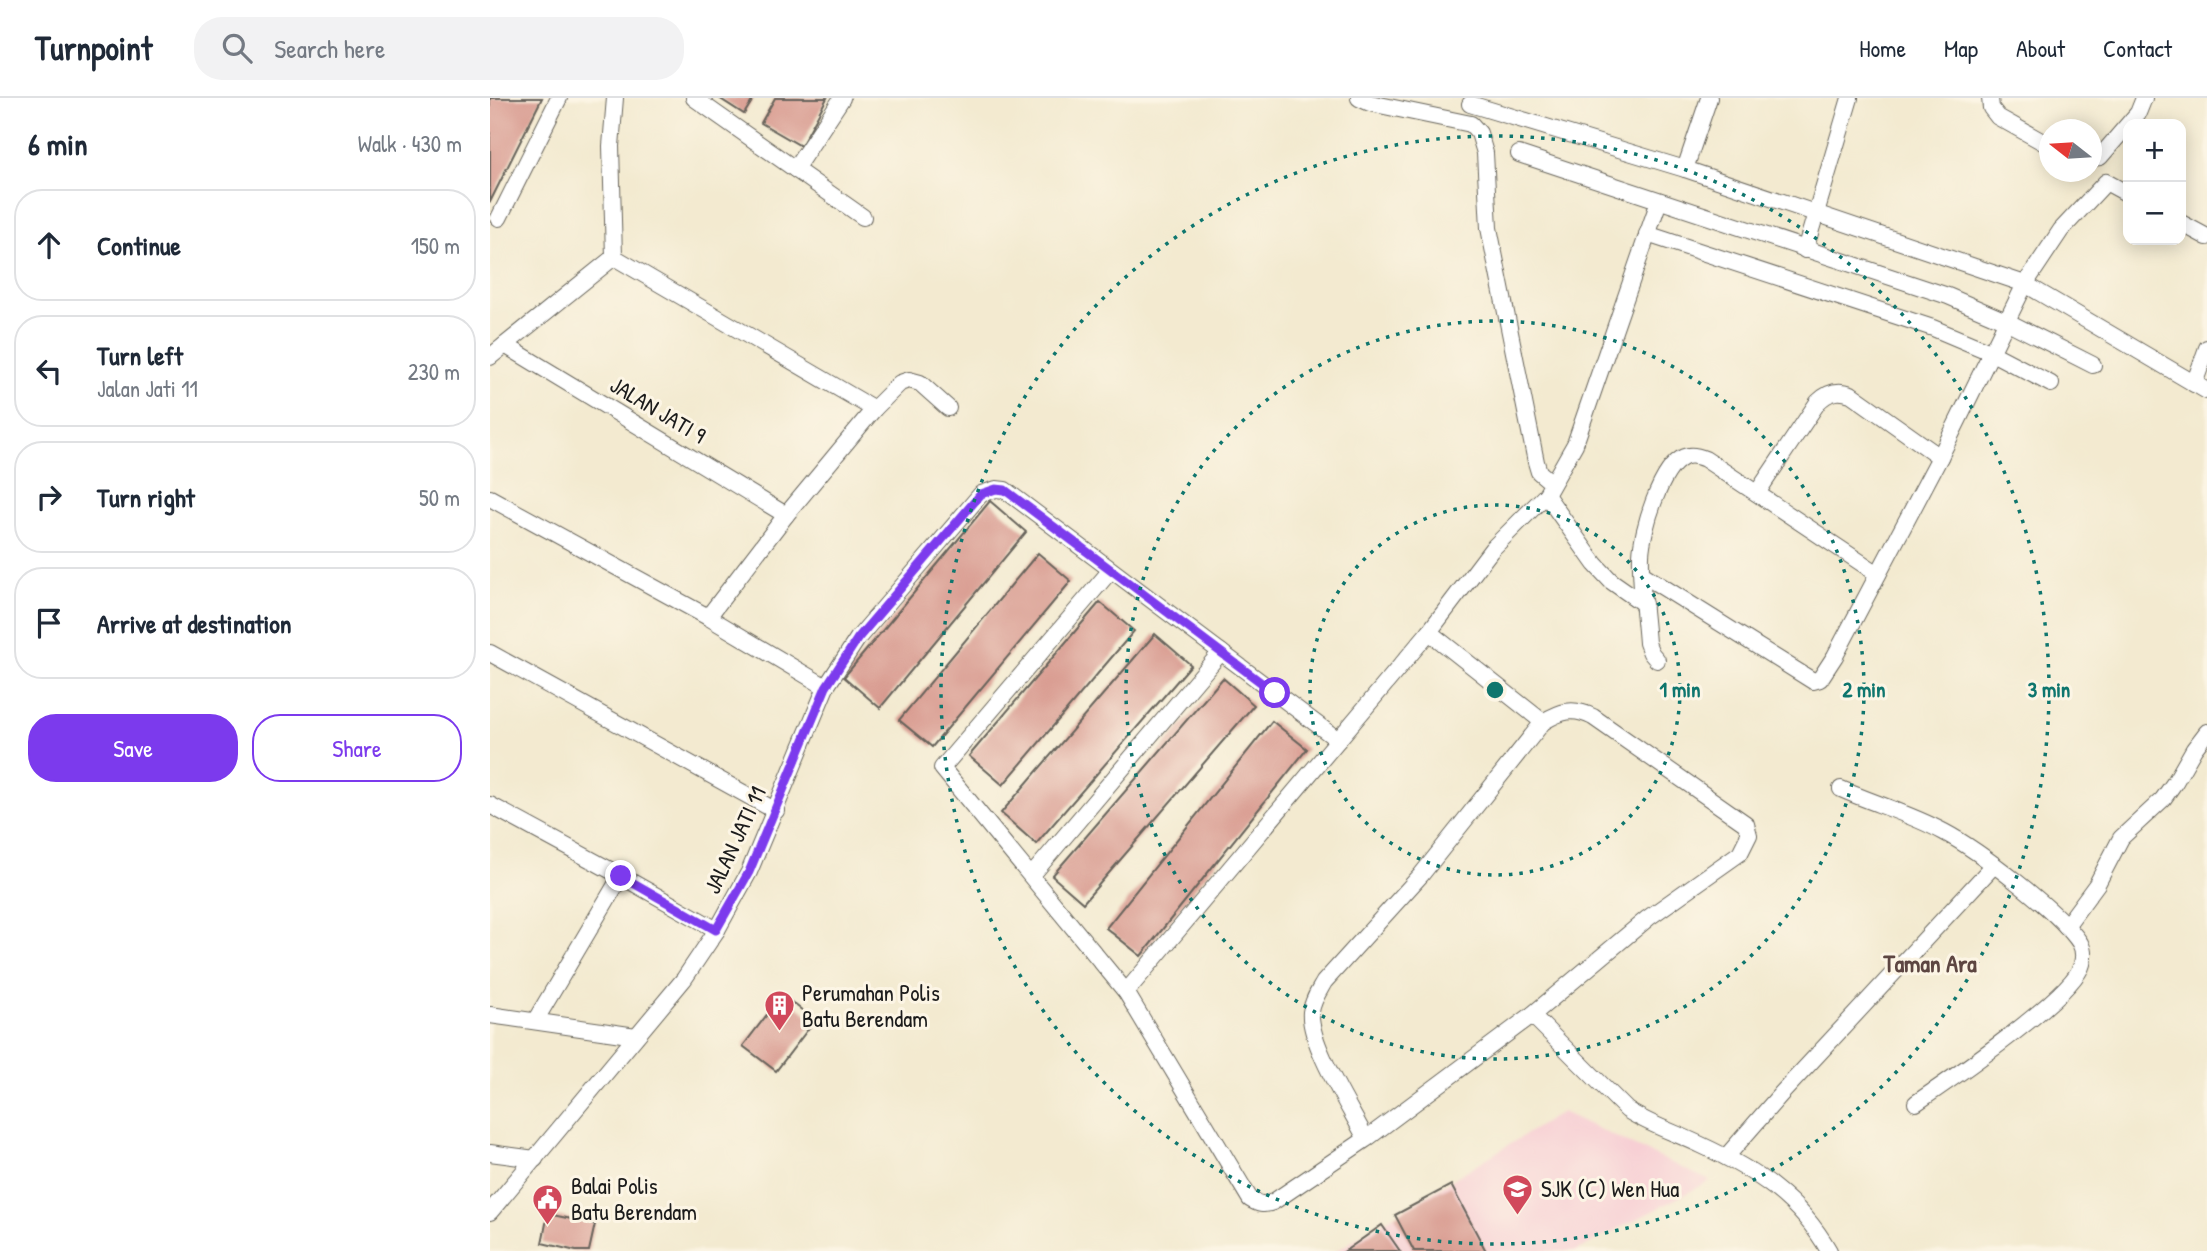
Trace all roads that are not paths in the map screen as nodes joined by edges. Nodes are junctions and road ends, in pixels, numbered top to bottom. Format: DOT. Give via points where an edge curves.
graph roads {
  1 [pos="559,98"];
  2 [pos="615,98"];
  3 [pos="694,98"];
  4 [pos="842,98"];
  5 [pos="1359,98"];
  6 [pos="1709,98"];
  7 [pos="1850,98"];
  8 [pos="1990,98"];
  9 [pos="2144,98"];
  10 [pos="1398,104"];
  11 [pos="1469,104"];
  12 [pos="2039,140"];
  13 [pos="1519,154"];
  14 [pos="2102,155"];
  15 [pos="795,169"];
  16 [pos="1685,169"];
  17 [pos="2123,191"];
  18 [pos="1659,201"];
  19 [pos="1816,213"];
  20 [pos="863,217"];
  21 [pos="499,218"];
  22 [pos="2186,226"];
  23 [pos="1647,234"];
  24 [pos="2207,237"];
  25 [pos="1805,250"];
  26 [pos="614,257"];
  27 [pos="2025,284"];
  28 [pos="2006,321"];
  29 [pos="505,345"];
  30 [pos="2207,348"];
  31 [pos="1990,352"];
  32 [pos="490,357"];
  33 [pos="2093,365"];
  34 [pos="2051,384"];
  35 [pos="2201,387"];
  36 [pos="947,408"];
  37 [pos="874,410"];
  38 [pos="1940,457"];
  39 [pos="1549,489"];
  40 [pos="1757,493"];
  41 [pos="490,498"];
  42 [pos="786,515"];
  43 [pos="1111,569"];
  44 [pos="1642,574"];
  45 [pos="1878,574"];
  46 [pos="1644,604"];
  47 [pos="708,617"];
  48 [pos="1429,632"];
  49 [pos="1221,652"];
  50 [pos="490,653"];
  51 [pos="1657,660"];
  52 [pos="826,687"];
  53 [pos="1543,722"];
  54 [pos="2207,732"];
  55 [pos="1338,740"];
  56 [pos="1841,789"];
  57 [pos="490,805"];
  58 [pos="776,811"];
  59 [pos="1994,865"];
  60 [pos="1032,875"];
  61 [pos="621,876"];
  62 [pos="2066,926"];
  63 [pos="716,930"];
  64 [pos="1126,992"];
  65 [pos="490,1015"];
  66 [pos="1532,1015"];
  67 [pos="535,1021"];
  68 [pos="636,1036"];
  69 [pos="1916,1103"];
  70 [pos="1366,1139"];
  71 [pos="490,1153"];
  72 [pos="1726,1157"];
  73 [pos="535,1158"];
  74 [pos="490,1212"];
  75 [pos="1829,1251"];
  1 -- 21 [label="street"];
  2 -- 26 [label="street" via="611,146"];
  3 -- 15 [label="street"];
  4 -- 15 [label="street"];
  5 -- 10 [label="street"];
  6 -- 16 [label="street"];
  7 -- 19 [label="street"];
  8 -- 12 [label="street" via="1998,117"];
  9 -- 14 [label="street" via="2138,113"];
  10 -- 39 [label="street" via="1471,124 1479,133 1485,153 1489,228 1536,462"];
  11 -- 16 [label="street"];
  13 -- 18 [label="street"];
  15 -- 20 [label="street"];
  16 -- 19 [label="street"];
  17 -- 27 [label="street" via="2106,182 2061,230"];
  18 -- 23 [label="street"];
  18 -- 25 [label="street"];
  19 -- 25 [label="street"];
  19 -- 27 [label="street"];
  22 -- 24 [label="street"];
  23 -- 31 [label="street" via="1933,328"];
  23 -- 39 [label="street" via="1578,435"];
  25 -- 28 [label="street" via="1948,296"];
  26 -- 29 [label="street"];
  26 -- 37 [label="street"];
  27 -- 28 [label="street"];
  27 -- 35 [label="street"];
  28 -- 31 [label="street"];
  28 -- 33 [label="street"];
  29 -- 32 [label="street"];
  29 -- 42 [label="street, JALAN JATI 9"];
  30 -- 35 [label="street"];
  31 -- 34 [label="street"];
  31 -- 38 [label="street"];
  36 -- 37 [label="street" via="920,383 909,380 900,383"];
  37 -- 42 [label="street"];
  38 -- 40 [label="street" via="1851,394 1833,392 1818,402"];
  38 -- 45 [label="street"];
  39 -- 46 [label="street" via="1595,564"];
  39 -- 48 [label="street" via="1492,549"];
  40 -- 44 [label="street" via="1705,459 1684,457 1667,476 1654,503 1641,553"];
  40 -- 45 [label="street"];
  41 -- 47 [label="street"];
  42 -- 47 [label="street"];
  43 -- 49 [label="street"];
  43 -- 52 [label="street, JALAN JATI 11" via="1005,490 981,494 858,638"];
  43 -- 60 [label="street" via="942,768"];
  44 -- 45 [label="street" via="1817,681 1824,676"];
  44 -- 46 [label="street"];
  46 -- 51 [label="street" via="1647,643"];
  47 -- 52 [label="street"];
  48 -- 53 [label="street"];
  48 -- 55 [label="street"];
  49 -- 55 [label="street"];
  49 -- 60 [label="street"];
  50 -- 58 [label="street"];
  52 -- 58 [label="street, JALAN JATI 11"];
  53 -- 66 [label="street" via="1570,710 1593,717 1738,817 1749,835 1740,853 1648,918"];
  53 -- 70 [label="street" via="1421,875 1316,996 1311,1010 1314,1039"];
  54 -- 62 [label="street" via="2163,799 2121,838 2097,884"];
  55 -- 64 [label="street"];
  56 -- 59 [label="street" via="1918,818"];
  57 -- 61 [label="street"];
  58 -- 63 [label="street, JALAN JATI 11"];
  59 -- 62 [label="street"];
  59 -- 72 [label="street"];
  60 -- 64 [label="street"];
  61 -- 63 [label="street"];
  61 -- 67 [label="street"];
  62 -- 69 [label="street" via="2083,952 2079,972 2051,1002 1994,1048"];
  63 -- 68 [label="street, JALAN JATI 11" via="684,979"];
  64 -- 70 [label="street" via="1256,1203 1268,1205"];
  65 -- 67 [label="street"];
  66 -- 70 [label="street"];
  66 -- 72 [label="street" via="1627,1111"];
  67 -- 68 [label="street"];
  68 -- 73 [label="street, JALAN JATI 11"];
  71 -- 73 [label="street"];
  72 -- 75 [label="street" via="1795,1205"];
  73 -- 74 [label="street, JALAN JATI 11"];
}
